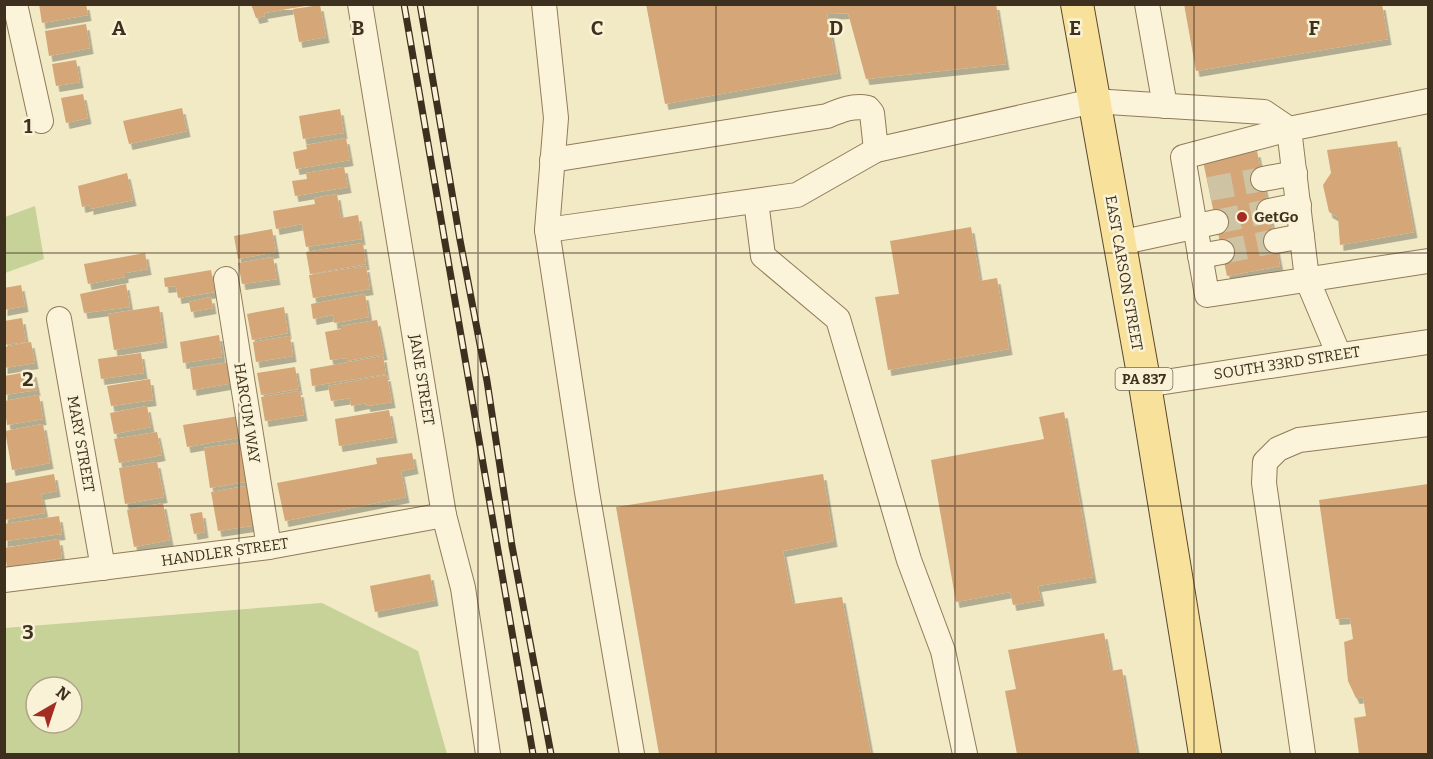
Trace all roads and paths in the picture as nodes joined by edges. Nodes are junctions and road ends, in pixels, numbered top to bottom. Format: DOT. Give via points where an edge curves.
graph roads {
  1 [pos="15,4"];
  2 [pos="360,4"];
  3 [pos="544,4"];
  4 [pos="1077,4"];
  5 [pos="1147,4"];
  6 [pos="1093,101"];
  7 [pos="1428,101"];
  8 [pos="1165,106"];
  9 [pos="41,122"];
  10 [pos="1289,129"];
  11 [pos="876,150"];
  12 [pos="552,160"];
  13 [pos="1295,173"];
  14 [pos="1263,179"];
  15 [pos="756,201"];
  16 [pos="1299,205"];
  17 [pos="1269,211"];
  18 [pos="1205,224"];
  19 [pos="547,230"];
  20 [pos="1302,236"];
  21 [pos="1275,241"];
  22 [pos="1119,243"];
  23 [pos="1428,261"];
  24 [pos="226,279"];
  25 [pos="1307,279"];
  26 [pos="59,319"];
  27 [pos="1428,342"];
  28 [pos="1339,355"];
  29 [pos="1145,385"];
  30 [pos="1428,424"];
  31 [pos="444,515"];
  32 [pos="269,547"];
  33 [pos="103,568"];
  34 [pos="4,580"];
  35 [pos="488,754"];
  36 [pos="632,754"];
  37 [pos="965,754"];
  38 [pos="1205,754"];
  39 [pos="1304,754"];
  1 -- 9 [label="street"];
  2 -- 31 [label="street, JANE STREET"];
  3 -- 12 [label="street" via="556,118"];
  4 -- 6 [label="main road, EAST CARSON STREET / PA 837"];
  5 -- 8 [label="street"];
  6 -- 8 [label="street"];
  6 -- 11 [label="street"];
  6 -- 22 [label="main road, EAST CARSON STREET / PA 837"];
  7 -- 10 [label="street"];
  8 -- 10 [label="street" via="1264,112"];
  10 -- 13 [label="street"];
  10 -- 18 [label="street" via="1183,157 1199,190"];
  11 -- 12 [label="street" via="872,113 861,106 826,116"];
  11 -- 15 [label="street" via="797,195"];
  12 -- 19 [label="street"];
  13 -- 14 [label="street"];
  13 -- 16 [label="street"];
  15 -- 19 [label="street"];
  15 -- 37 [label="street" via="763,256 838,319 909,560 944,651"];
  16 -- 17 [label="street"];
  16 -- 20 [label="street"];
  18 -- 22 [label="street"];
  18 -- 25 [label="street" via="1211,254 1207,295"];
  19 -- 36 [label="street"];
  20 -- 21 [label="street"];
  20 -- 25 [label="street"];
  22 -- 29 [label="main road, EAST CARSON STREET / PA 837"];
  23 -- 25 [label="street"];
  24 -- 32 [label="street, HARCUM WAY"];
  25 -- 28 [label="street"];
  26 -- 33 [label="street, MARY STREET"];
  27 -- 28 [label="street, SOUTH 33RD STREET"];
  28 -- 29 [label="street, SOUTH 33RD STREET"];
  29 -- 38 [label="main road, EAST CARSON STREET / PA 837"];
  30 -- 39 [label="street" via="1299,440 1278,449 1265,462 1264,483"];
  31 -- 32 [label="street, HANDLER STREET"];
  31 -- 35 [label="street, JANE STREET" via="463,588"];
  32 -- 33 [label="street, HANDLER STREET"];
  33 -- 34 [label="street, HANDLER STREET"];
}
